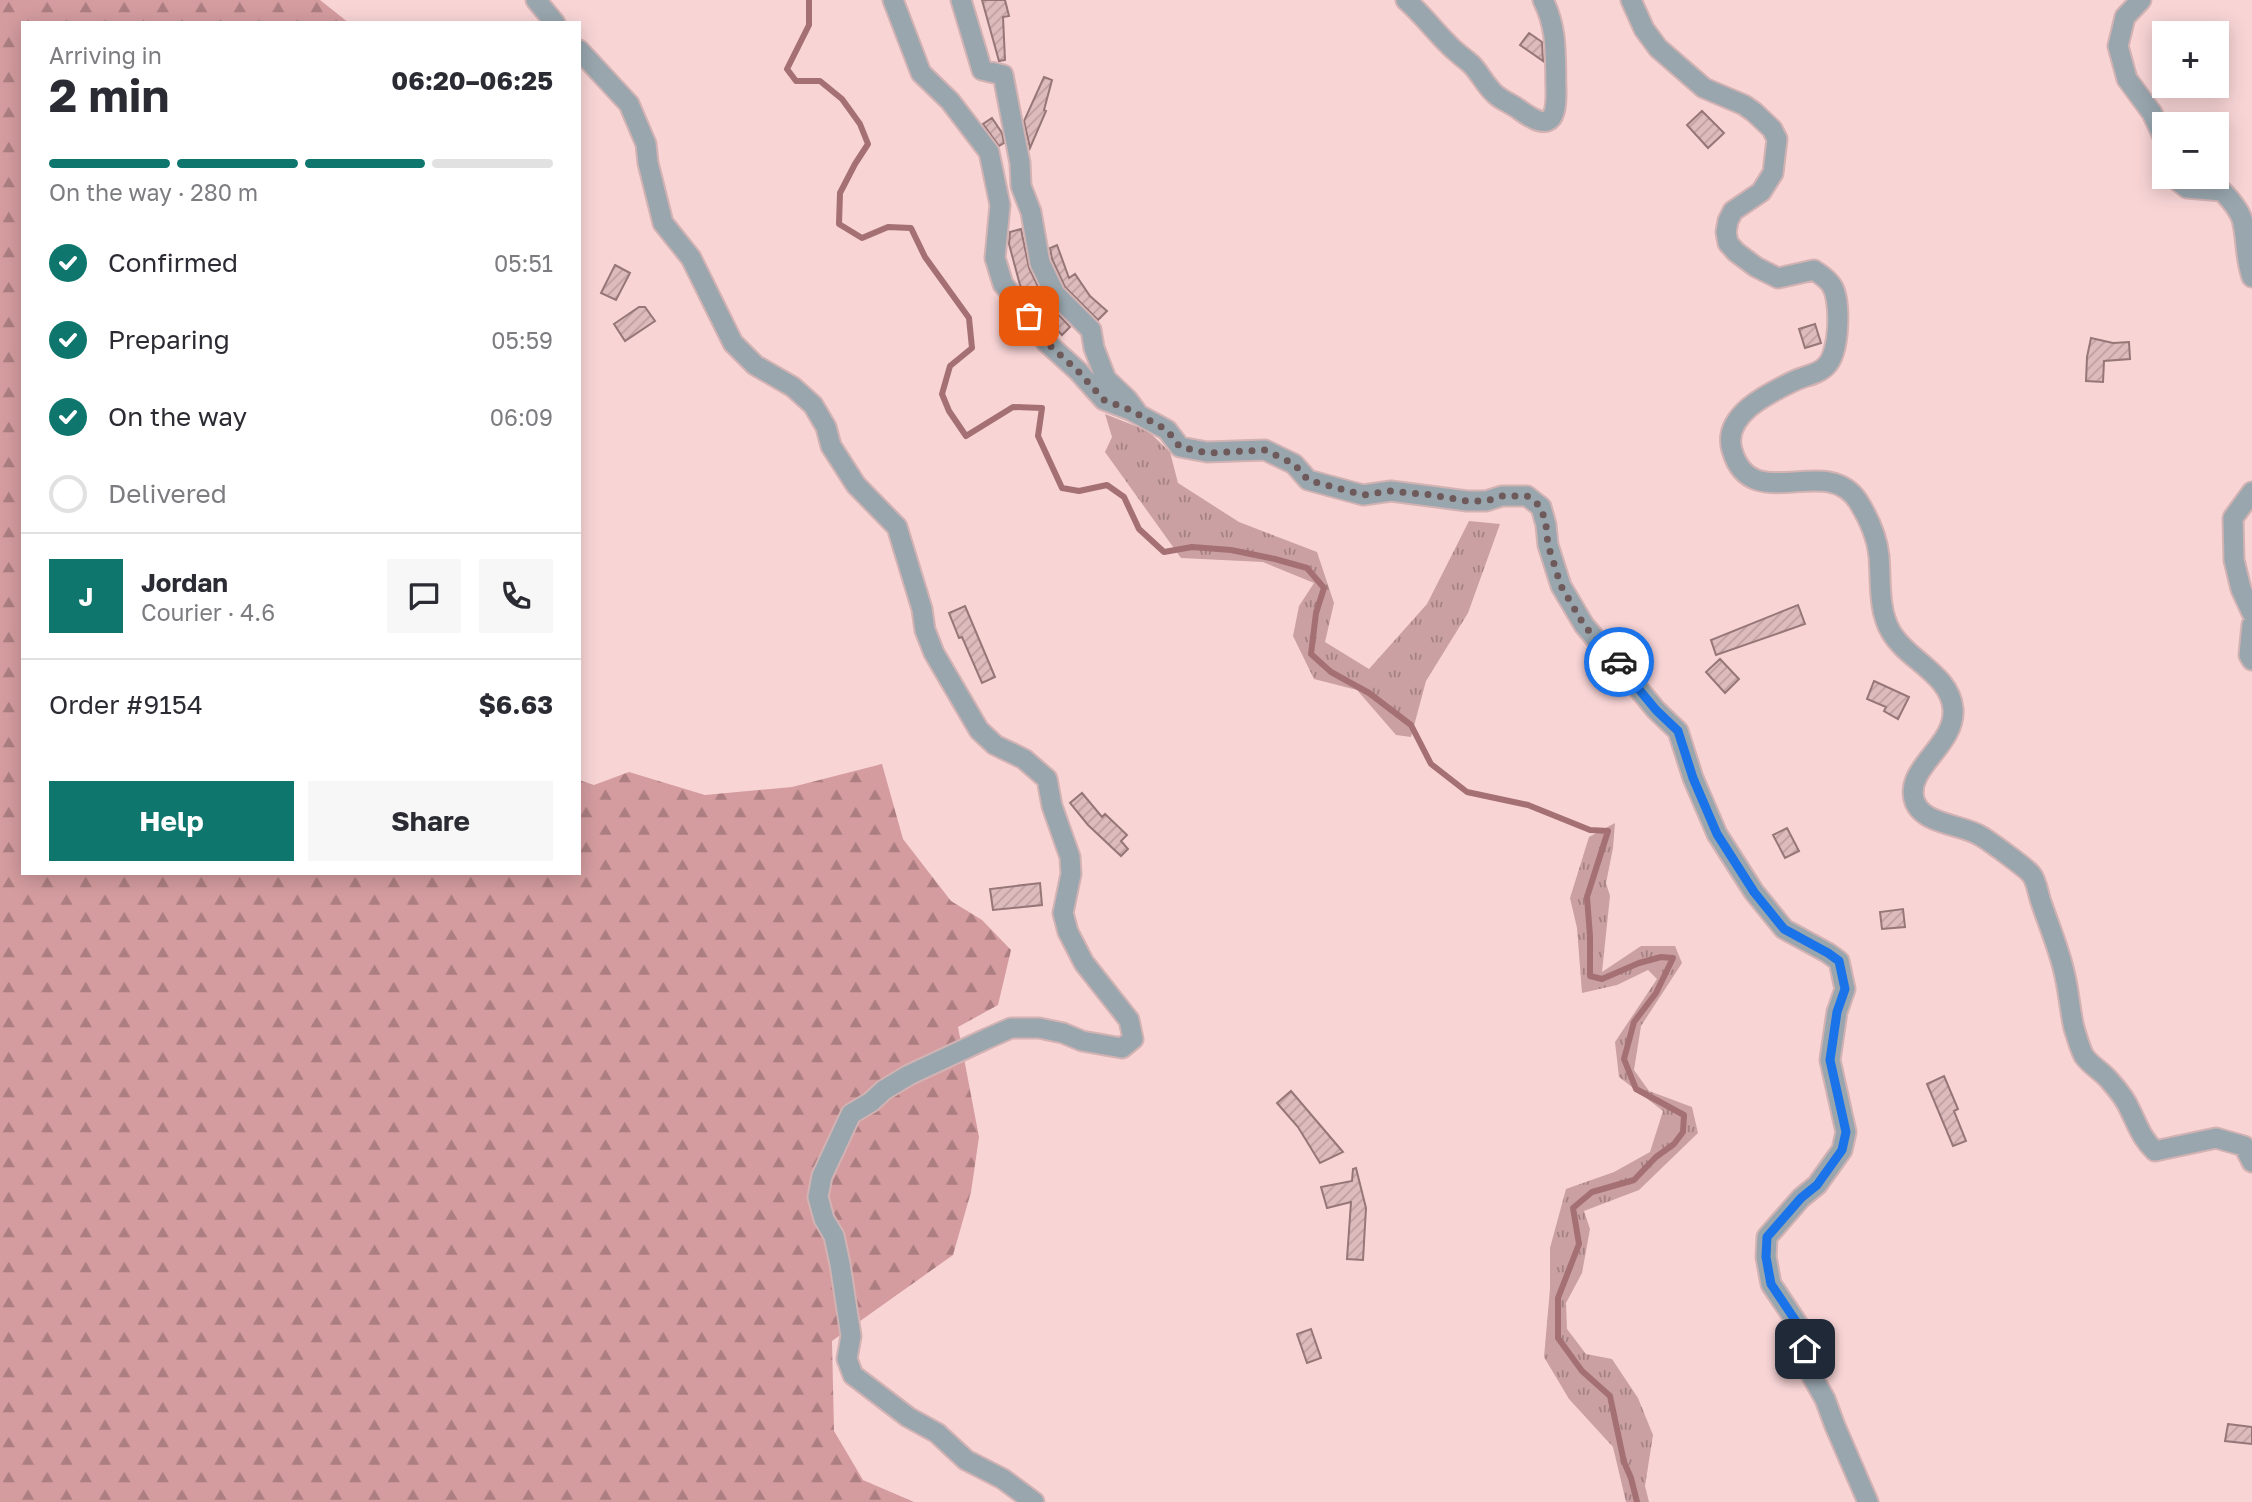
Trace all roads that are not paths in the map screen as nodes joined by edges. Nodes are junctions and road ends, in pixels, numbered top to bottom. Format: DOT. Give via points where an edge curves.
graph roads {
  1 [pos="536,0"];
  2 [pos="893,0"];
  3 [pos="961,0"];
  4 [pos="1406,0"];
  5 [pos="1543,0"];
  6 [pos="1631,0"];
  7 [pos="2141,0"];
  8 [pos="553,21"];
  9 [pos="581,52"];
  10 [pos="2152,113"];
  11 [pos="2199,189"];
  12 [pos="2252,277"];
  13 [pos="1138,414"];
  14 [pos="2252,492"];
  15 [pos="2252,612"];
  16 [pos="2252,625"];
  17 [pos="2252,660"];
  18 [pos="2252,1163"];
  19 [pos="1034,1502"];
  20 [pos="1868,1502"];
  1 -- 8 [label="street"];
  2 -- 13 [label="street" via="921,73 950,101 989,152 1000,205 995,258 1003,284 1046,342 1104,400"];
  3 -- 13 [label="street" via="982,70 1003,75 1021,186 1040,263 1055,294 1091,330 1106,379"];
  4 -- 5 [label="street" via="1495,94 1526,116 1547,122 1556,110 1556,42"];
  6 -- 18 [label="street" via="1658,48 1704,88 1754,112 1777,139 1773,173 1761,192 1733,211 1726,232 1728,243 1756,267 1778,278 1814,270 1832,286 1838,302 1832,358 1825,368 1746,411 1732,428 1732,452 1753,480 1765,484 1813,480 1848,491 1868,521 1879,555 1887,625 1900,645 1944,688 1953,709 1950,732 1916,780 1914,802 1932,818 1978,834 2032,875 2065,974 2074,1028 2085,1057 2129,1107 2144,1141 2155,1151 2216,1138 2244,1146"];
  7 -- 10 [label="street" via="2125,17 2118,46 2127,79"];
  9 -- 19 [label="street" via="629,104 646,144 663,223 691,258 733,342 755,365 813,405 831,446 856,485 897,527 934,653 979,730 1047,779 1070,857 1063,913 1068,932 1084,963 1129,1020 1133,1039 1122,1048 1039,1028 1011,1028 909,1075 851,1114 822,1176 818,1197 834,1236 847,1298 851,1336 847,1359 853,1375 900,1412 937,1433 966,1460"];
  11 -- 12 [label="street" via="2222,191 2234,204 2242,219"];
  13 -- 20 [label="street" via="1167,430 1180,447 1207,453 1265,450 1294,464 1308,480 1363,495 1391,491 1467,501 1527,496 1541,507 1561,586 1584,625 1678,731 1717,834 1754,892 1784,929 1839,961 1845,989 1830,1060 1846,1132 1842,1150 1817,1185 1767,1237 1766,1257 1771,1284 1801,1329 1808,1368"];
  14 -- 15 [label="street" via="2233,518 2234,560"];
  16 -- 17 [label="street"];
}
